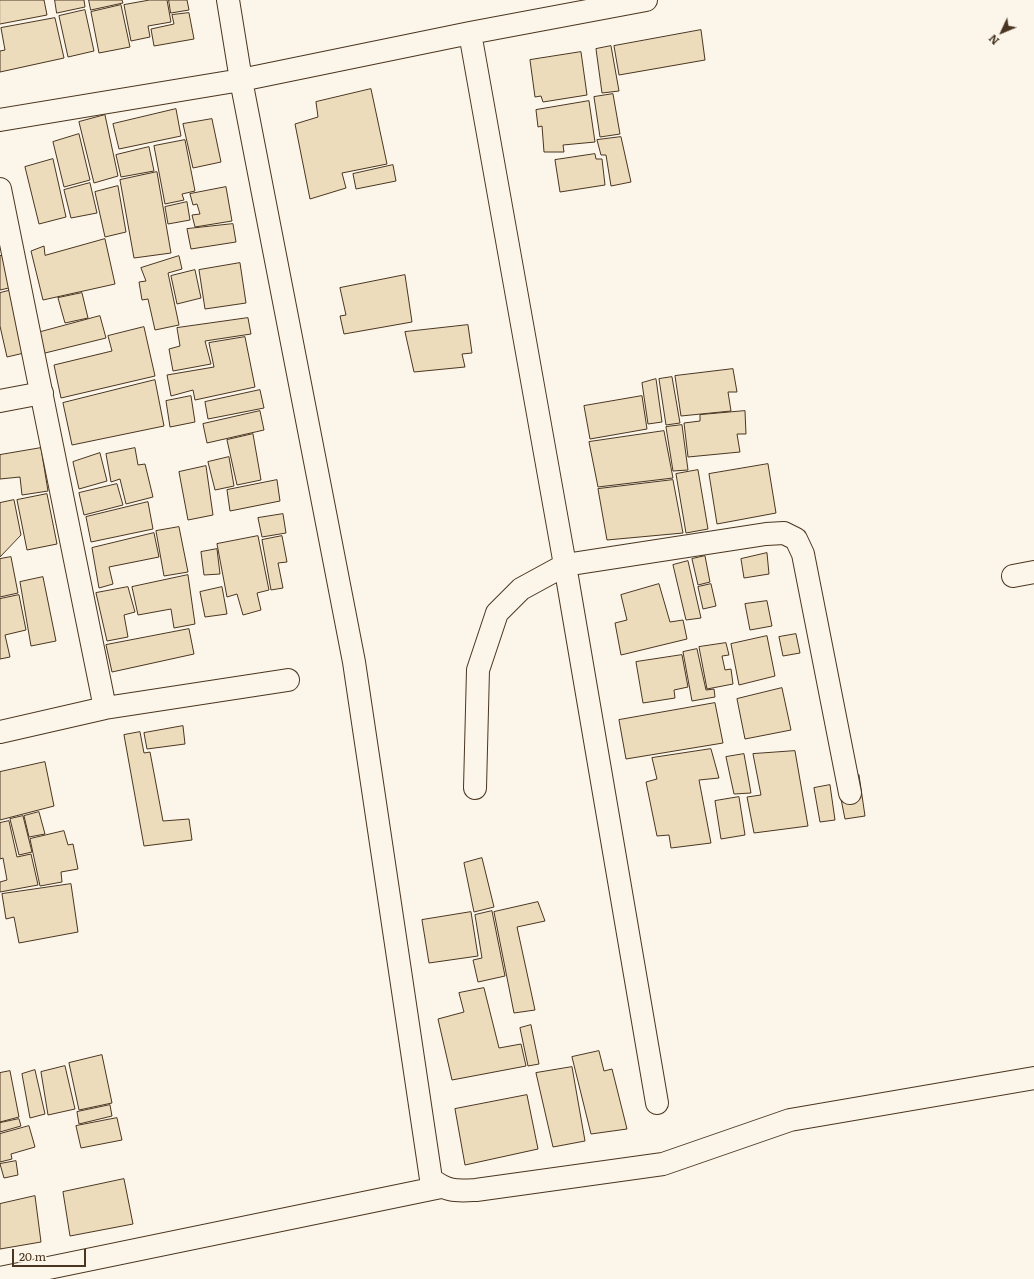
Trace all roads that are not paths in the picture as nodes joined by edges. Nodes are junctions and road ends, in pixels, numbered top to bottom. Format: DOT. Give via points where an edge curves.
graph roads {
  1 [pos="228,0"];
  2 [pos="646,0"];
  3 [pos="470,32"];
  4 [pos="240,80"];
  5 [pos="0,120"];
  6 [pos="0,190"];
  7 [pos="42,393"];
  8 [pos="0,401"];
  9 [pos="565,565"];
  10 [pos="1034,572"];
  11 [pos="1013,576"];
  12 [pos="288,680"];
  13 [pos="105,708"];
  14 [pos="0,732"];
  15 [pos="475,788"];
  16 [pos="850,793"];
  17 [pos="1034,1078"];
  18 [pos="657,1103"];
  19 [pos="441,1187"];
  20 [pos="0,1278"];
  1 -- 4 [label="street"];
  2 -- 3 [label="street"];
  3 -- 4 [label="street"];
  3 -- 9 [label="street"];
  4 -- 5 [label="street"];
  4 -- 19 [label="street" via="354,662 431,1179"];
  6 -- 7 [label="street"];
  7 -- 8 [label="street"];
  7 -- 13 [label="street"];
  9 -- 15 [label="street" via="521,589 497,612 478,670"];
  9 -- 16 [label="street" via="766,534 784,533 796,539 803,554"];
  9 -- 18 [label="street"];
  10 -- 11 [label="street"];
  12 -- 13 [label="street"];
  13 -- 14 [label="street"];
  17 -- 19 [label="street" via="790,1120 663,1164 476,1190 456,1191"];
  19 -- 20 [label="street"];
}
